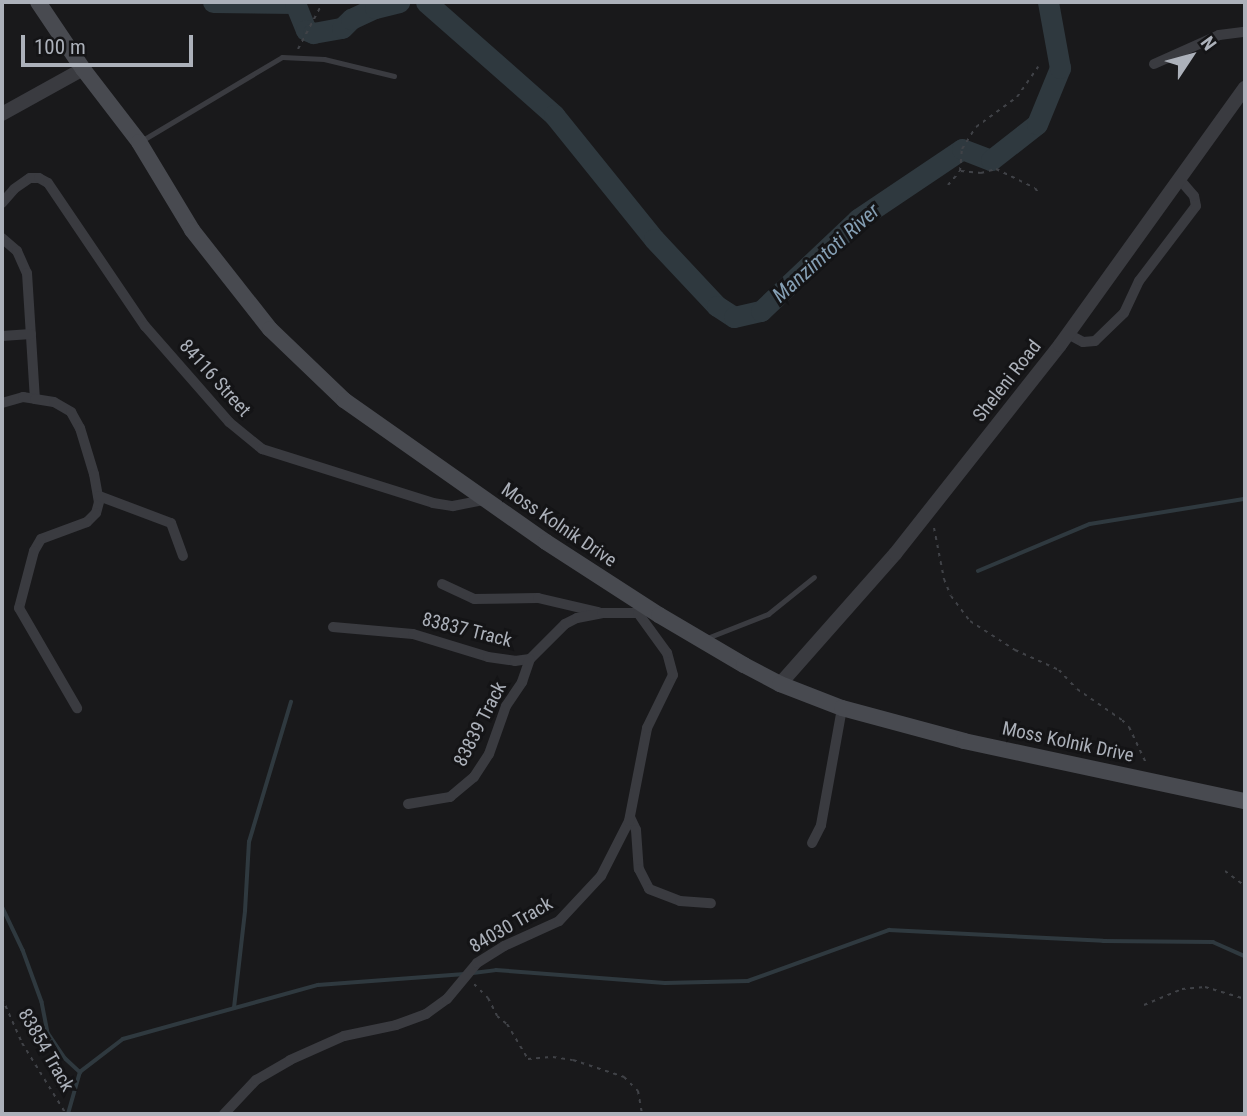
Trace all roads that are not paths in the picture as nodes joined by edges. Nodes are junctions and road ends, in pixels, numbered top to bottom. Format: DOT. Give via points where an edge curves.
graph roads {
  1 [pos="38,2"];
  2 [pos="1245,32"];
  3 [pos="1154,64"];
  4 [pos="83,69"];
  5 [pos="394,76"];
  6 [pos="1245,88"];
  7 [pos="2,114"];
  8 [pos="139,142"];
  9 [pos="1180,180"];
  10 [pos="2,203"];
  11 [pos="2,238"];
  12 [pos="31,334"];
  13 [pos="1068,334"];
  14 [pos="2,336"];
  15 [pos="35,399"];
  16 [pos="2,403"];
  17 [pos="99,496"];
  18 [pos="484,500"];
  19 [pos="183,556"];
  20 [pos="814,577"];
  21 [pos="442,584"];
  22 [pos="602,613"];
  23 [pos="638,613"];
  24 [pos="659,615"];
  25 [pos="333,626"];
  26 [pos="701,640"];
  27 [pos="530,659"];
  28 [pos="780,684"];
  29 [pos="77,708"];
  30 [pos="842,708"];
  31 [pos="1245,801"];
  32 [pos="408,804"];
  33 [pos="630,817"];
  34 [pos="811,844"];
  35 [pos="711,904"];
  36 [pos="223,1114"];
  1 -- 4 [label="main road, Moss Kolnik Drive"];
  2 -- 3 [label="street" via="1219,36"];
  4 -- 7 [label="street"];
  4 -- 8 [label="main road, Moss Kolnik Drive"];
  5 -- 8 [label="lane" via="324,59 282,57"];
  6 -- 9 [label="street, Sheleni Road"];
  8 -- 18 [label="main road, Moss Kolnik Drive" via="192,230 270,329 344,400"];
  9 -- 13 [label="street, Sheleni Road"];
  9 -- 13 [label="street" via="1194,196 1196,206 1139,281 1124,313 1095,341 1083,342"];
  10 -- 18 [label="street, 84116 Street" via="30,178 48,183 145,326 211,402 256,445 433,503 453,506"];
  11 -- 12 [label="street" via="17,251 24,266"];
  12 -- 14 [label="street"];
  12 -- 15 [label="street"];
  13 -- 28 [label="street, Sheleni Road" via="860,595"];
  15 -- 16 [label="street"];
  15 -- 17 [label="street" via="63,406 76,418"];
  17 -- 19 [label="street" via="171,523"];
  17 -- 29 [label="street" via="92,518 39,542 19,608"];
  18 -- 24 [label="main road, Moss Kolnik Drive"];
  20 -- 26 [label="lane" via="768,614"];
  21 -- 22 [label="street" via="474,599 538,598"];
  22 -- 23 [label="street, 83837 Track"];
  22 -- 27 [label="street, 83837 Track" via="570,621"];
  23 -- 24 [label="street, 83837 Track"];
  23 -- 33 [label="street, 84030 Track" via="667,653 673,675 647,729"];
  24 -- 26 [label="main road, Moss Kolnik Drive"];
  25 -- 27 [label="street, 83837 Track" via="396,631 488,657"];
  26 -- 28 [label="main road, Moss Kolnik Drive"];
  27 -- 32 [label="street, 83839 Track" via="489,754 474,777 450,797"];
  28 -- 30 [label="main road, Moss Kolnik Drive"];
  30 -- 31 [label="main road, Moss Kolnik Drive" via="964,741"];
  30 -- 34 [label="street" via="826,804"];
  33 -- 35 [label="street" via="641,875 649,889 680,901"];
  33 -- 36 [label="street, 84030 Track" via="601,876 563,918 504,946 473,967 447,999 426,1014 344,1036 275,1068 247,1088"];
}
